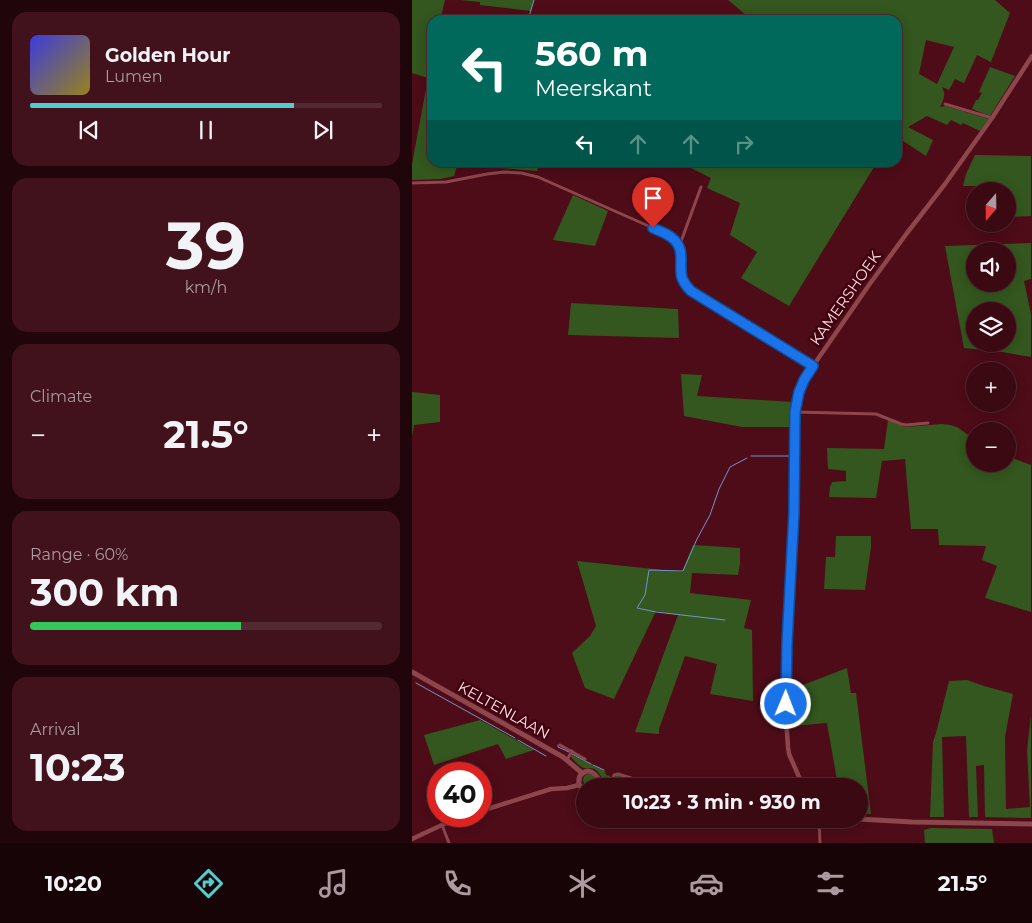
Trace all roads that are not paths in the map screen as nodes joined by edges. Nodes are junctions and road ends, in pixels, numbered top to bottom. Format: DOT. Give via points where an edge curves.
graph roads {
  1 [pos="1032,56"];
  2 [pos="945,104"];
  3 [pos="992,118"];
  4 [pos="412,183"];
  5 [pos="701,186"];
  6 [pos="679,247"];
  7 [pos="813,366"];
  8 [pos="795,412"];
  9 [pos="928,424"];
  10 [pos="412,672"];
  11 [pos="560,745"];
  12 [pos="572,751"];
  13 [pos="585,759"];
  14 [pos="567,760"];
  15 [pos="582,773"];
  16 [pos="579,778"];
  17 [pos="598,778"];
  18 [pos="612,778"];
  19 [pos="631,778"];
  20 [pos="800,778"];
  21 [pos="576,786"];
  22 [pos="492,809"];
  23 [pos="868,820"];
  24 [pos="1032,824"];
  25 [pos="438,827"];
  26 [pos="443,827"];
  27 [pos="820,828"];
  28 [pos="412,839"];
  29 [pos="449,843"];
  30 [pos="820,843"];
  1 -- 3 [label="street, KAMERSHOEK"];
  2 -- 3 [label="street"];
  3 -- 7 [label="street, KAMERSHOEK"];
  4 -- 6 [label="street" via="446,182 504,172 532,175 671,236"];
  5 -- 6 [label="street"];
  6 -- 7 [label="street" via="681,272 691,291"];
  7 -- 8 [label="street, KAMERSHOEK" via="799,392"];
  8 -- 9 [label="street" via="876,414 906,425"];
  8 -- 20 [label="street, KAMERSHOEK" via="786,704 789,754"];
  10 -- 14 [label="main road, KELTENLAAN"];
  11 -- 12 [label="street"];
  12 -- 13 [label="street"];
  12 -- 14 [label="street"];
  14 -- 15 [label="main road, KELTENLAAN"];
  15 -- 16 [label="main road"];
  15 -- 17 [label="main road" via="591,771"];
  18 -- 19 [label="street" via="618,774"];
  21 -- 22 [label="street"];
  23 -- 24 [label="main road"];
  25 -- 28 [label="street"];
  26 -- 29 [label="street"];
  27 -- 30 [label="street"];
}
